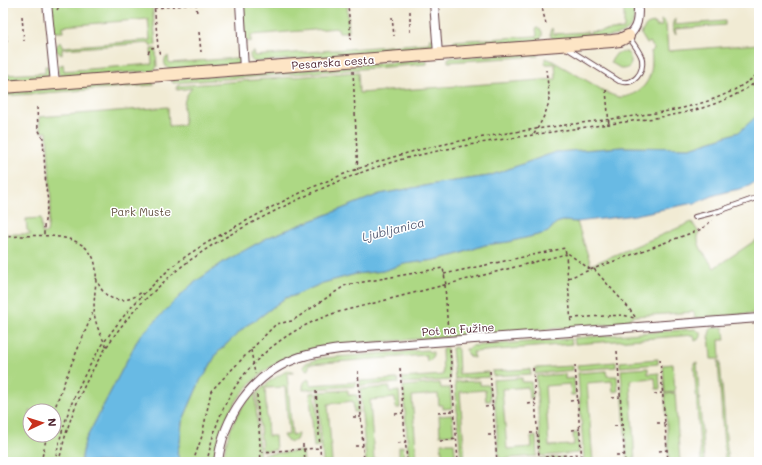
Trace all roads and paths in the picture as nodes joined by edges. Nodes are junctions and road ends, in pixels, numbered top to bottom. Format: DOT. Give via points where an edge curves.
graph roads {
  1 [pos="7,3"];
  2 [pos="12,3"];
  3 [pos="18,3"];
  4 [pos="47,3"];
  5 [pos="154,3"];
  6 [pos="240,3"];
  7 [pos="350,3"];
  8 [pos="434,3"];
  9 [pos="542,3"];
  10 [pos="591,3"];
  11 [pos="657,3"];
  12 [pos="20,4"];
  13 [pos="196,4"];
  14 [pos="640,4"];
  15 [pos="154,8"];
  16 [pos="592,8"];
  17 [pos="410,11"];
  18 [pos="196,14"];
  19 [pos="22,16"];
  20 [pos="392,17"];
  21 [pos="5,22"];
  22 [pos="546,24"];
  23 [pos="199,32"];
  24 [pos="410,35"];
  25 [pos="394,36"];
  26 [pos="628,36"];
  27 [pos="351,40"];
  28 [pos="24,41"];
  29 [pos="7,42"];
  30 [pos="561,45"];
  31 [pos="158,47"];
  32 [pos="201,52"];
  33 [pos="148,53"];
  34 [pos="438,54"];
  35 [pos="160,55"];
  36 [pos="244,69"];
  37 [pos="546,70"];
  38 [pos="353,71"];
  39 [pos="759,73"];
  40 [pos="759,80"];
  41 [pos="55,83"];
  42 [pos="3,87"];
  43 [pos="606,90"];
  44 [pos="38,107"];
  45 [pos="609,120"];
  46 [pos="609,124"];
  47 [pos="537,130"];
  48 [pos="534,135"];
  49 [pos="358,168"];
  50 [pos="358,174"];
  51 [pos="759,197"];
  52 [pos="718,212"];
  53 [pos="695,217"];
  54 [pos="44,236"];
  55 [pos="3,237"];
  56 [pos="566,254"];
  57 [pos="594,269"];
  58 [pos="591,270"];
  59 [pos="444,274"];
  60 [pos="96,276"];
  61 [pos="568,278"];
  62 [pos="446,285"];
  63 [pos="143,294"];
  64 [pos="94,310"];
  65 [pos="571,318"];
  66 [pos="759,318"];
  67 [pos="572,327"];
  68 [pos="449,337"];
  69 [pos="104,341"];
  70 [pos="449,345"];
  71 [pos="106,346"];
  72 [pos="251,350"];
  73 [pos="617,351"];
  74 [pos="660,359"];
  75 [pos="254,364"];
  76 [pos="575,365"];
  77 [pos="400,368"];
  78 [pos="533,368"];
  79 [pos="358,371"];
  80 [pos="490,371"];
  81 [pos="256,385"];
  82 [pos="316,391"];
  83 [pos="663,393"];
  84 [pos="654,394"];
  85 [pos="621,397"];
  86 [pos="612,398"];
  87 [pos="578,400"];
  88 [pos="570,401"];
  89 [pos="57,403"];
  90 [pos="535,403"];
  91 [pos="528,404"];
  92 [pos="493,406"];
  93 [pos="485,407"];
  94 [pos="454,411"];
  95 [pos="438,412"];
  96 [pos="395,414"];
  97 [pos="403,414"];
  98 [pos="353,417"];
  99 [pos="361,417"];
  100 [pos="657,423"];
  101 [pos="665,423"];
  102 [pos="623,425"];
  103 [pos="614,426"];
  104 [pos="580,429"];
  105 [pos="572,430"];
  106 [pos="530,433"];
  107 [pos="537,433"];
  108 [pos="495,434"];
  109 [pos="488,435"];
  110 [pos="457,439"];
  111 [pos="440,440"];
  112 [pos="398,442"];
  113 [pos="406,442"];
  114 [pos="45,443"];
  115 [pos="303,444"];
  116 [pos="355,446"];
  117 [pos="363,446"];
  118 [pos="320,448"];
  119 [pos="304,449"];
  120 [pos="667,450"];
  121 [pos="659,451"];
  122 [pos="260,452"];
  123 [pos="581,454"];
  124 [pos="625,454"];
  125 [pos="616,455"];
  126 [pos="539,457"];
  127 [pos="497,461"];
  128 [pos="509,461"];
  129 [pos="41,462"];
  130 [pos="55,462"];
  131 [pos="59,462"];
  132 [pos="193,462"];
  133 [pos="207,462"];
  134 [pos="218,462"];
  135 [pos="261,462"];
  136 [pos="305,462"];
  137 [pos="321,462"];
  138 [pos="364,462"];
  139 [pos="407,462"];
  140 [pos="458,462"];
  141 [pos="582,462"];
  142 [pos="625,462"];
  143 [pos="668,462"];
  1 -- 2 [label="path"];
  3 -- 12 [label="path"];
  4 -- 41 [label="street"];
  5 -- 15 [label="path"];
  6 -- 36 [label="street"];
  7 -- 27 [label="path" via="348,4"];
  8 -- 34 [label="street"];
  9 -- 22 [label="path"];
  10 -- 16 [label="path"];
  11 -- 14 [label="path"];
  13 -- 15 [label="path"];
  13 -- 18 [label="path"];
  14 -- 26 [label="street" via="638,22"];
  15 -- 31 [label="path"];
  17 -- 24 [label="path"];
  19 -- 28 [label="path"];
  20 -- 25 [label="path"];
  21 -- 29 [label="path"];
  23 -- 32 [label="path"];
  26 -- 30 [label="street, Pesarska cesta" via="620,40"];
  26 -- 30 [label="lane" via="640,54 642,69 635,79 628,83 619,81"];
  30 -- 34 [label="street, Pesarska cesta"];
  31 -- 33 [label="path" via="151,48"];
  31 -- 35 [label="path"];
  34 -- 36 [label="street, Pesarska cesta"];
  36 -- 41 [label="street, Pesarska cesta"];
  37 -- 47 [label="path" via="549,99"];
  38 -- 49 [label="path"];
  39 -- 45 [label="path" via="736,89 698,105"];
  40 -- 46 [label="path" via="732,97 704,108 672,116"];
  41 -- 42 [label="street, Pesarska cesta"];
  43 -- 45 [label="path"];
  44 -- 54 [label="path" via="38,129 43,138 48,201"];
  45 -- 46 [label="path"];
  45 -- 47 [label="path"];
  46 -- 48 [label="path"];
  47 -- 48 [label="path"];
  47 -- 49 [label="path" via="431,147"];
  48 -- 50 [label="path" via="438,151"];
  49 -- 50 [label="path"];
  49 -- 63 [label="path" via="297,194 212,239 165,273"];
  50 -- 71 [label="path" via="279,208 195,256 135,309"];
  51 -- 52 [label="lane"];
  52 -- 53 [label="lane"];
  52 -- 57 [label="path" via="702,229"];
  54 -- 55 [label="path"];
  54 -- 60 [label="path" via="69,239 80,244 95,263"];
  56 -- 58 [label="path" via="570,254"];
  56 -- 59 [label="path" via="565,248"];
  56 -- 61 [label="path"];
  56 -- 62 [label="path"];
  57 -- 58 [label="path"];
  57 -- 65 [label="path" via="636,318 623,315"];
  58 -- 61 [label="path"];
  59 -- 62 [label="path"];
  59 -- 72 [label="path" via="443,268 346,286 292,321 276,324"];
  60 -- 63 [label="path" via="101,289 113,298 124,300 142,292"];
  60 -- 64 [label="path"];
  61 -- 65 [label="path"];
  62 -- 68 [label="path"];
  62 -- 75 [label="path" via="321,317 284,338"];
  63 -- 69 [label="path"];
  64 -- 69 [label="path" via="96,324"];
  64 -- 89 [label="path"];
  65 -- 67 [label="path"];
  66 -- 81 [label="street, Pot na Fužine" via="330,350 294,359"];
  69 -- 71 [label="path"];
  69 -- 130 [label="path" via="71,404"];
  70 -- 94 [label="path, Pot na Fužine"];
  71 -- 131 [label="path" via="76,403"];
  72 -- 75 [label="path"];
  72 -- 132 [label="path" via="211,392 202,436"];
  73 -- 85 [label="path"];
  74 -- 83 [label="path"];
  75 -- 133 [label="path" via="227,400 214,432"];
  76 -- 87 [label="path"];
  77 -- 97 [label="path"];
  78 -- 90 [label="path"];
  79 -- 99 [label="path"];
  80 -- 92 [label="path"];
  81 -- 122 [label="path"];
  81 -- 134 [label="street, Pot na Fužine" via="231,417"];
  82 -- 118 [label="path"];
  83 -- 84 [label="path"];
  83 -- 101 [label="path"];
  85 -- 86 [label="path"];
  85 -- 102 [label="path"];
  87 -- 88 [label="path"];
  87 -- 104 [label="path"];
  90 -- 91 [label="path"];
  90 -- 107 [label="path"];
  92 -- 93 [label="path"];
  92 -- 108 [label="path"];
  94 -- 95 [label="path"];
  94 -- 110 [label="path, Pot na Fužine"];
  96 -- 97 [label="path"];
  97 -- 113 [label="path"];
  98 -- 99 [label="path"];
  99 -- 117 [label="path"];
  100 -- 101 [label="path"];
  101 -- 120 [label="path"];
  102 -- 103 [label="path"];
  102 -- 124 [label="path"];
  104 -- 105 [label="path"];
  104 -- 123 [label="path"];
  106 -- 107 [label="path"];
  107 -- 126 [label="path"];
  108 -- 109 [label="path"];
  108 -- 127 [label="path"];
  110 -- 111 [label="path"];
  110 -- 140 [label="path, Pot na Fužine"];
  112 -- 113 [label="path"];
  113 -- 139 [label="path"];
  114 -- 129 [label="path"];
  115 -- 119 [label="path"];
  116 -- 117 [label="path"];
  117 -- 138 [label="path"];
  118 -- 119 [label="path"];
  118 -- 137 [label="path"];
  119 -- 122 [label="path"];
  119 -- 136 [label="path"];
  120 -- 121 [label="path"];
  120 -- 143 [label="path"];
  122 -- 135 [label="path"];
  123 -- 126 [label="path"];
  123 -- 141 [label="path"];
  124 -- 125 [label="path"];
  124 -- 142 [label="path"];
  126 -- 128 [label="path"];
  127 -- 128 [label="path"];
}
